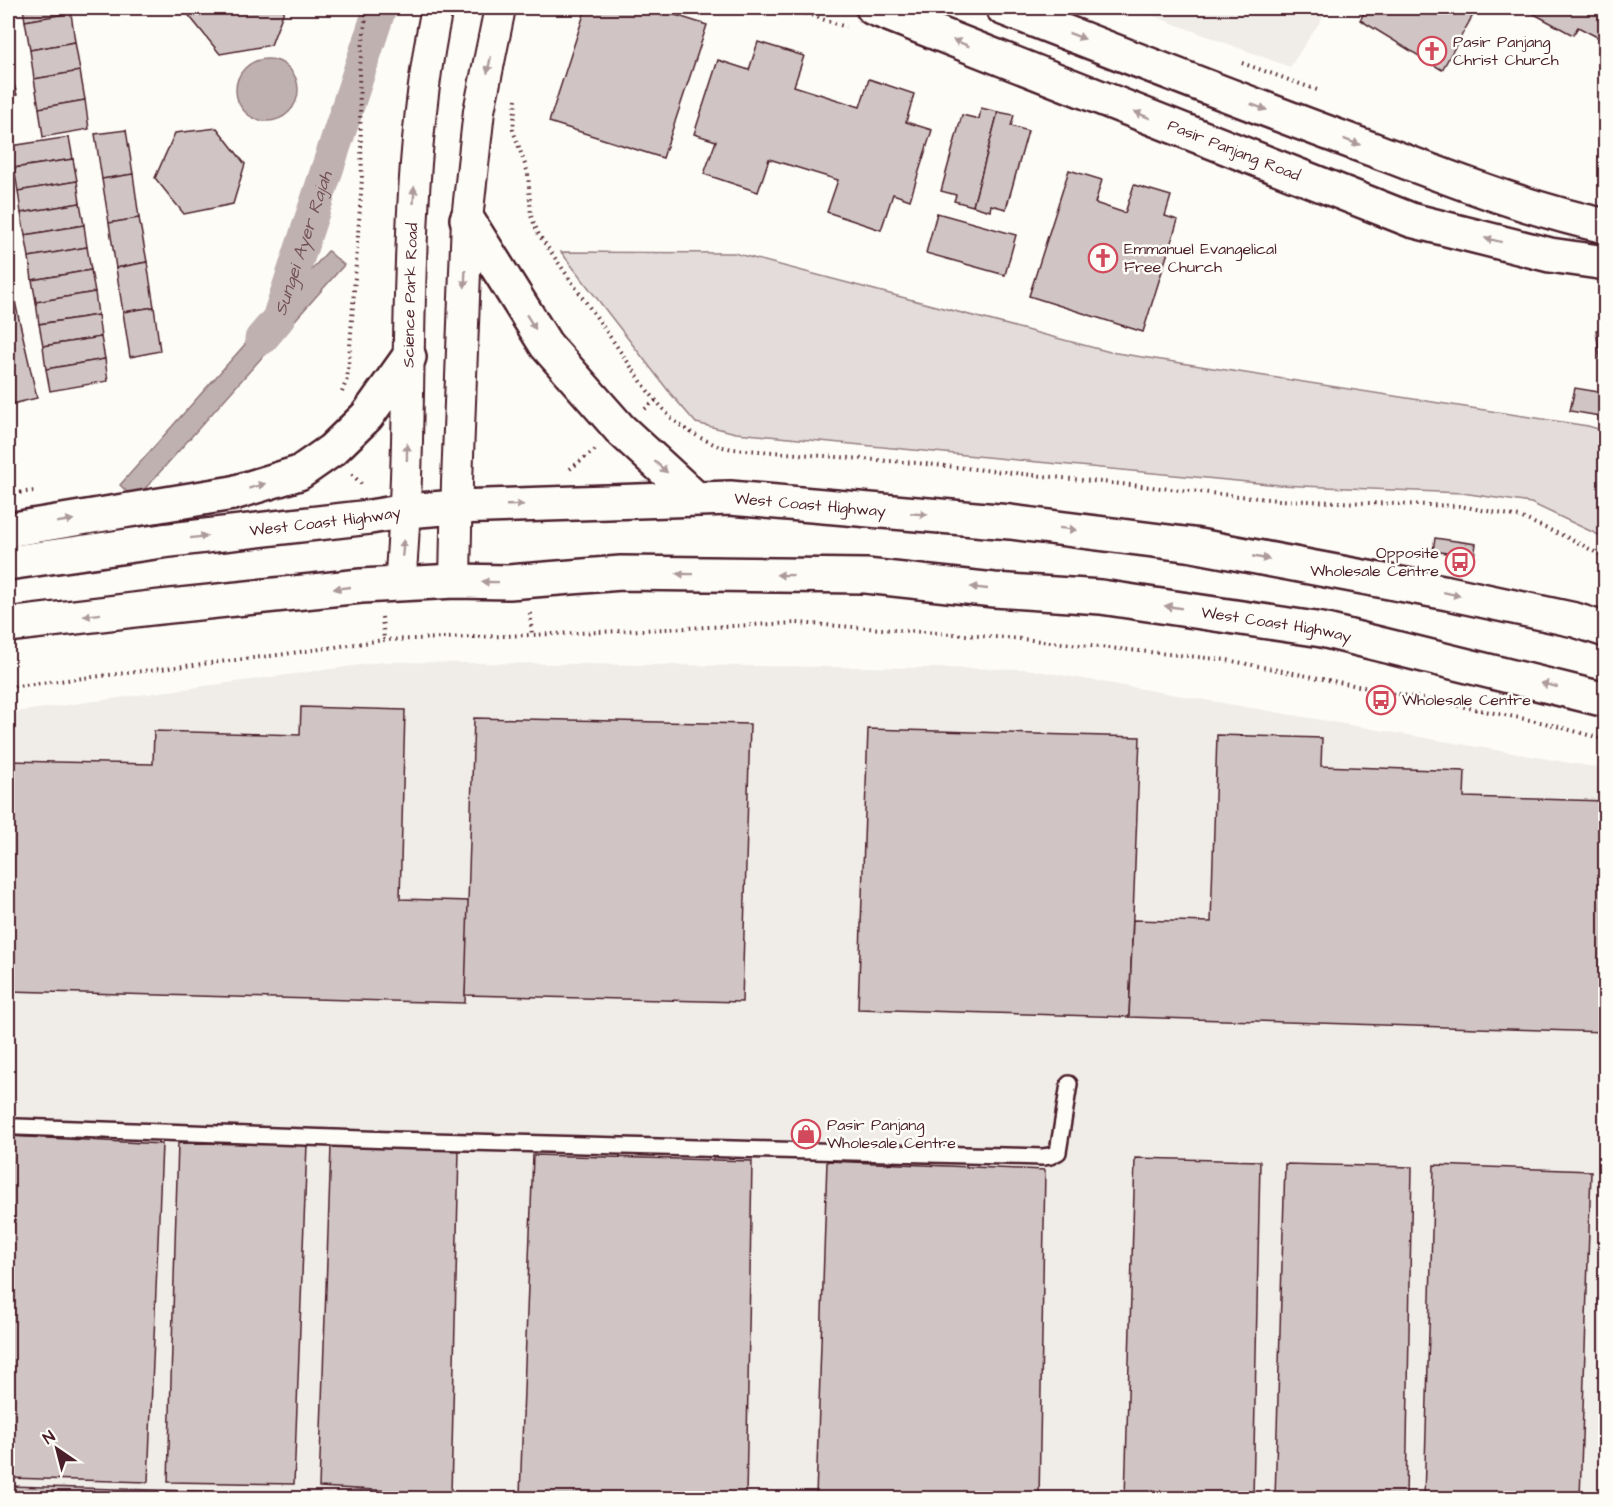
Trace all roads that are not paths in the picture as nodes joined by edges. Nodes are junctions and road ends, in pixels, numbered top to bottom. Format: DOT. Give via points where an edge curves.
graph roads {
  1 [pos="437,8"];
  2 [pos="500,8"];
  3 [pos="1003,8"];
  4 [pos="863,16"];
  5 [pos="467,219"];
  6 [pos="1605,226"];
  7 [pos="1605,263"];
  8 [pos="409,357"];
  9 [pos="695,498"];
  10 [pos="456,507"];
  11 [pos="406,511"];
  12 [pos="8,530"];
  13 [pos="14,567"];
  14 [pos="455,581"];
  15 [pos="400,585"];
  16 [pos="1575,620"];
  17 [pos="8,625"];
  18 [pos="1605,630"];
  19 [pos="1605,641"];
  20 [pos="1605,700"];
  21 [pos="1069,1084"];
  22 [pos="17,1127"];
  8 -- 1 [label="street, Science Park Road, one-way" via="414,190 425,62"];
  2 -- 5 [label="street, one-way" via="479,111"];
  3 -- 6 [label="main road, one-way" via="1412,164 1563,217"];
  7 -- 4 [label="main road, Pasir Panjang Road, one-way" via="1550,255 1411,220"];
  5 -- 9 [label="main road, one-way" via="546,345 621,429"];
  5 -- 10 [label="street, one-way"];
  11 -- 8 [label="street, Science Park Road, one-way"];
  12 -- 8 [label="main road, one-way" via="233,493 299,473 332,450 367,416"];
  10 -- 9 [label="main road, West Coast Highway, one-way"];
  9 -- 16 [label="main road, West Coast Highway, one-way" via="1010,522 1193,545"];
  10 -- 11 [label="main road, West Coast Highway"];
  10 -- 14 [label="street"];
  13 -- 11 [label="main road, West Coast Highway, one-way" via="162,541"];
  15 -- 11 [label="street, Science Park Road, one-way"];
  14 -- 15 [label="main road, West Coast Highway"];
  20 -- 14 [label="main road, West Coast Highway, one-way" via="1322,630 1101,597 866,576 621,573"];
  15 -- 17 [label="main road, West Coast Highway, one-way"];
  16 -- 18 [label="main road, West Coast Highway"];
  16 -- 19 [label="main road"];
  21 -- 22 [label="lane" via="1058,1152 1043,1157"];
}
